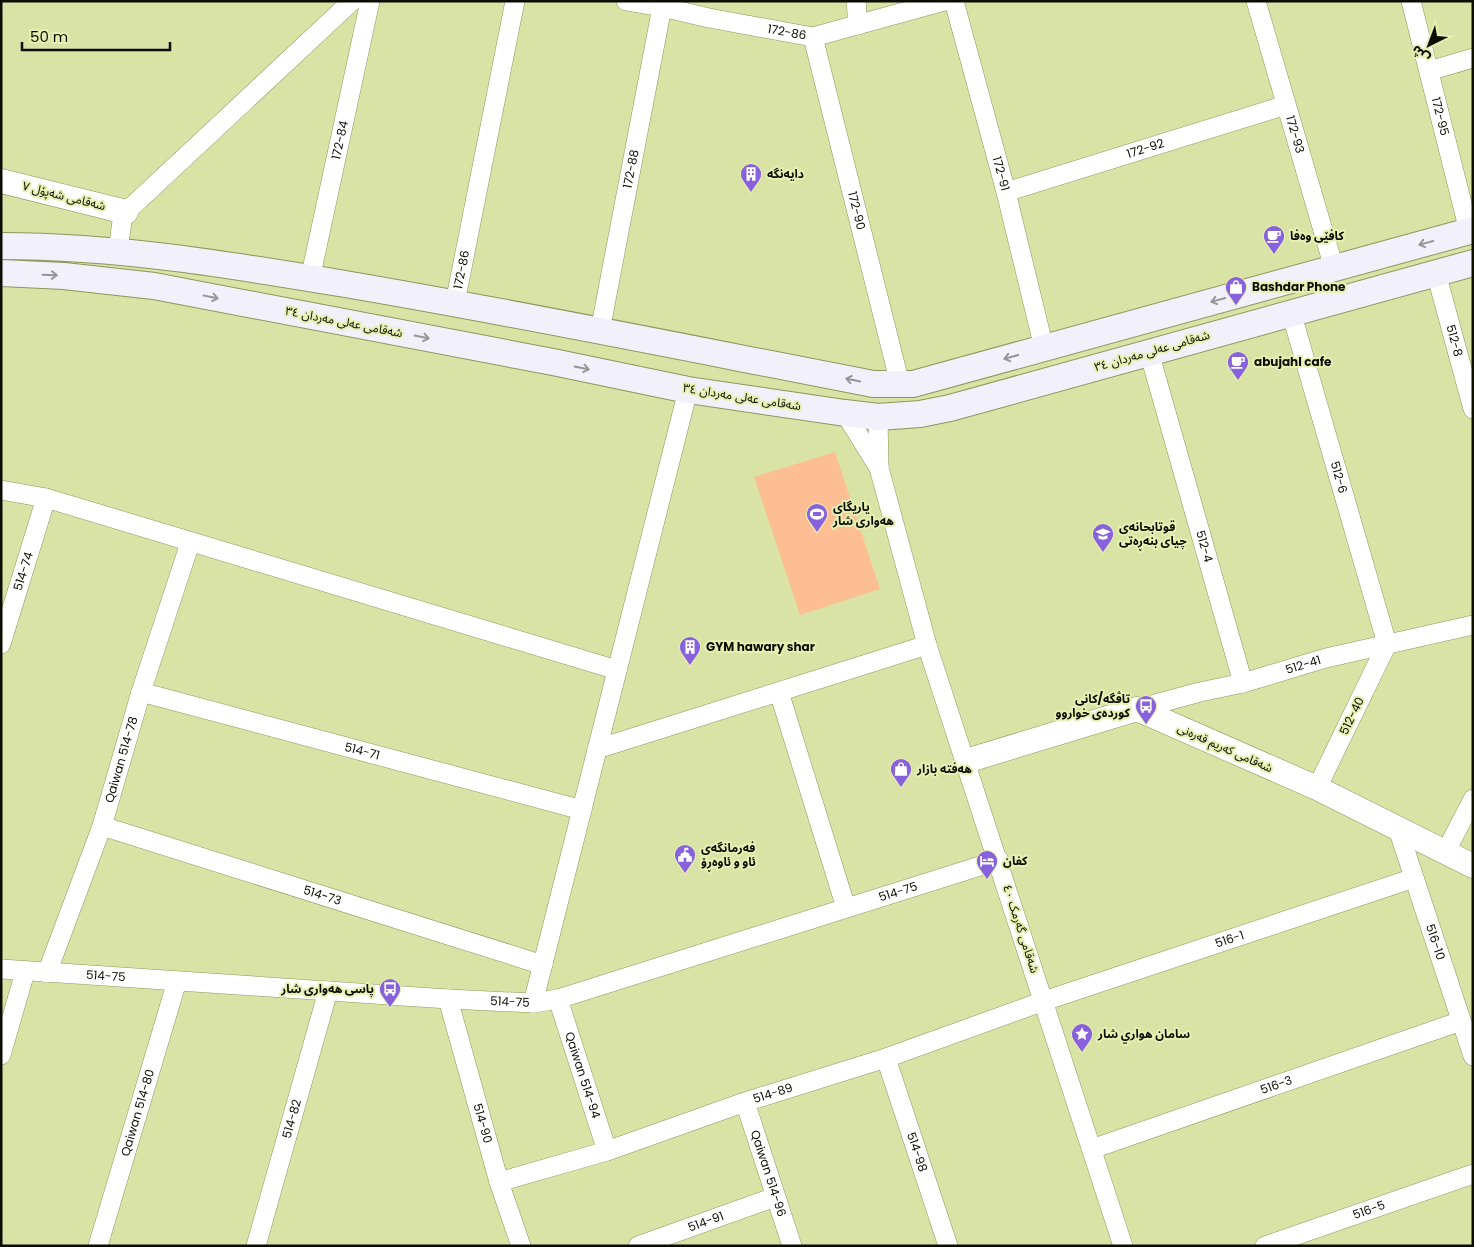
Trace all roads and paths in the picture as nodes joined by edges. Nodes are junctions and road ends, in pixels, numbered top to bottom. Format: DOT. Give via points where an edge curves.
graph roads {
  1 [pos="352,1"];
  2 [pos="370,1"];
  3 [pos="515,1"];
  4 [pos="626,1"];
  5 [pos="856,1"];
  6 [pos="944,1"];
  7 [pos="954,1"];
  8 [pos="1411,1"];
  9 [pos="1258,2"];
  10 [pos="662,7"];
  11 [pos="708,10"];
  12 [pos="858,26"];
  13 [pos="813,37"];
  14 [pos="1473,58"];
  15 [pos="1429,71"];
  16 [pos="1286,105"];
  17 [pos="1,181"];
  18 [pos="1006,192"];
  19 [pos="126,212"];
  20 [pos="1471,230"];
  21 [pos="1,246"];
  22 [pos="118,251"];
  23 [pos="1473,263"];
  24 [pos="1334,268"];
  25 [pos="1436,273"];
  26 [pos="1,274"];
  27 [pos="310,278"];
  28 [pos="455,303"];
  29 [pos="1291,312"];
  30 [pos="560,324"];
  31 [pos="607,332"];
  32 [pos="1044,348"];
  33 [pos="1465,351"];
  34 [pos="1148,352"];
  35 [pos="553,362"];
  36 [pos="607,373"];
  37 [pos="900,384"];
  38 [pos="688,390"];
  39 [pos="1473,409"];
  40 [pos="845,413"];
  41 [pos="878,417"];
  42 [pos="878,468"];
  43 [pos="1,490"];
  44 [pos="46,498"];
  45 [pos="190,543"];
  46 [pos="1473,625"];
  47 [pos="1,644"];
  48 [pos="1387,644"];
  49 [pos="928,645"];
  50 [pos="617,670"];
  51 [pos="1243,683"];
  52 [pos="142,692"];
  53 [pos="779,692"];
  54 [pos="1136,709"];
  55 [pos="597,749"];
  56 [pos="966,761"];
  57 [pos="1317,788"];
  58 [pos="1473,798"];
  59 [pos="582,810"];
  60 [pos="102,826"];
  61 [pos="1398,828"];
  62 [pos="1445,852"];
  63 [pos="998,860"];
  64 [pos="1473,866"];
  65 [pos="1414,878"];
  66 [pos="846,908"];
  67 [pos="543,965"];
  68 [pos="1,969"];
  69 [pos="25,972"];
  70 [pos="47,973"];
  71 [pos="177,981"];
  72 [pos="328,992"];
  73 [pos="448,999"];
  74 [pos="558,999"];
  75 [pos="1044,1001"];
  76 [pos="533,1002"];
  77 [pos="1461,1021"];
  78 [pos="1,1055"];
  79 [pos="1473,1056"];
  80 [pos="886,1058"];
  81 [pos="744,1102"];
  82 [pos="1092,1149"];
  83 [pos="607,1151"];
  84 [pos="1473,1174"];
  85 [pos="499,1182"];
  86 [pos="775,1197"];
  87 [pos="98,1246"];
  88 [pos="256,1246"];
  89 [pos="521,1246"];
  90 [pos="638,1246"];
  91 [pos="792,1246"];
  92 [pos="948,1246"];
  93 [pos="1123,1246"];
  94 [pos="1265,1246"];
  1 -- 19 [label="street"];
  2 -- 27 [label="street, 172-84"];
  3 -- 28 [label="street, 172-86"];
  4 -- 10 [label="street, 172-86"];
  5 -- 12 [label="street"];
  6 -- 12 [label="street, 172-86"];
  7 -- 18 [label="street, 172-91"];
  8 -- 15 [label="street, 172-95"];
  9 -- 16 [label="street, 172-93"];
  10 -- 11 [label="street, 172-86"];
  10 -- 31 [label="street, 172-88"];
  11 -- 13 [label="street, 172-86"];
  12 -- 13 [label="street, 172-86"];
  13 -- 37 [label="street, 172-90"];
  14 -- 15 [label="street"];
  15 -- 20 [label="street, 172-95"];
  16 -- 18 [label="street, 172-92"];
  16 -- 24 [label="street, 172-93"];
  17 -- 19 [label="street, شەقامی شەپۆل ٧"];
  18 -- 32 [label="street, 172-91"];
  19 -- 22 [label="street"];
  20 -- 24 [label="main road, one-way"];
  21 -- 22 [label="main road"];
  22 -- 27 [label="main road"];
  23 -- 25 [label="main road, شەقامی عەلی مەردان ٣٤"];
  24 -- 32 [label="main road, one-way"];
  25 -- 29 [label="main road, شەقامی عەلی مەردان ٣٤"];
  25 -- 33 [label="street, 512-8"];
  26 -- 35 [label="main road, شەقامی عەلی مەردان ٣٤, one-way" via="64,276 154,286"];
  27 -- 28 [label="main road"];
  28 -- 30 [label="main road"];
  29 -- 34 [label="main road, شەقامی عەلی مەردان ٣٤"];
  29 -- 48 [label="street, 512-6"];
  30 -- 31 [label="main road"];
  30 -- 35 [label="main road"];
  31 -- 36 [label="main road"];
  37 -- 31 [label="main road, one-way" via="873,384"];
  32 -- 37 [label="main road, one-way" via="913,384"];
  33 -- 39 [label="street, 512-8"];
  34 -- 41 [label="main road, شەقامی عەلی مەردان ٣٤" via="950,408"];
  34 -- 51 [label="street, 512-4"];
  35 -- 36 [label="main road, شەقامی عەلی مەردان ٣٤, one-way"];
  36 -- 38 [label="main road, شەقامی عەلی مەردان ٣٤"];
  38 -- 40 [label="main road, شەقامی عەلی مەردان ٣٤"];
  38 -- 50 [label="street"];
  40 -- 41 [label="main road, شەقامی عەلی مەردان ٣٤"];
  40 -- 42 [label="street, شەقامی گەرمک ٤٠"];
  41 -- 42 [label="street, شەقامی گەرمک ٤٠"];
  42 -- 49 [label="street, شەقامی گەرمک ٤٠"];
  43 -- 44 [label="street"];
  44 -- 45 [label="street"];
  44 -- 47 [label="street, 514-74"];
  45 -- 50 [label="street"];
  45 -- 52 [label="street, Qaiwan 514-78"];
  46 -- 48 [label="street, 512-41"];
  48 -- 51 [label="street, 512-41"];
  48 -- 57 [label="street, 512-40"];
  49 -- 53 [label="street"];
  49 -- 56 [label="street, شەقامی گەرمک ٤٠"];
  50 -- 55 [label="street"];
  51 -- 54 [label="street, 512-41"];
  52 -- 59 [label="street, 514-71"];
  52 -- 60 [label="street, Qaiwan 514-78"];
  53 -- 55 [label="street"];
  53 -- 66 [label="street"];
  54 -- 56 [label="street"];
  54 -- 57 [label="street, شەقامی کەریم قەرەنی"];
  55 -- 59 [label="street"];
  56 -- 63 [label="street, شەقامی گەرمک ٤٠"];
  57 -- 61 [label="street, شەقامی کەریم قەرەنی"];
  58 -- 62 [label="street"];
  59 -- 67 [label="street"];
  60 -- 67 [label="street, 514-73"];
  60 -- 70 [label="street, Qaiwan 514-78"];
  61 -- 62 [label="street, شەقامی کەریم قەرەنی"];
  61 -- 65 [label="street, 516-10"];
  62 -- 64 [label="street, شەقامی کەریم قەرەنی"];
  63 -- 66 [label="street, 514-75"];
  63 -- 75 [label="street, شەقامی گەرمک ٤٠"];
  65 -- 75 [label="street, 516-1"];
  65 -- 77 [label="street, 516-10"];
  66 -- 74 [label="street, 514-75"];
  67 -- 76 [label="street"];
  68 -- 69 [label="street, 514-75"];
  69 -- 70 [label="street, 514-75"];
  69 -- 78 [label="street"];
  70 -- 71 [label="street, 514-75"];
  71 -- 72 [label="street, 514-75"];
  71 -- 87 [label="street, Qaiwan 514-80"];
  72 -- 73 [label="street, 514-75"];
  72 -- 88 [label="street, 514-82"];
  73 -- 76 [label="street, 514-75"];
  73 -- 85 [label="street, 514-90"];
  74 -- 76 [label="street, 514-75"];
  74 -- 83 [label="street, Qaiwan 514-94"];
  75 -- 80 [label="street, 514-89"];
  75 -- 82 [label="street, شەقامی گەرمک ٤٠"];
  77 -- 79 [label="street, 516-10"];
  77 -- 82 [label="street, 516-3"];
  80 -- 81 [label="street, 514-89"];
  80 -- 92 [label="street, 514-98"];
  81 -- 83 [label="street, 514-89"];
  81 -- 86 [label="street, Qaiwan 514-96"];
  82 -- 93 [label="street, شەقامی گەرمک ٤٠"];
  83 -- 85 [label="street, 514-89"];
  84 -- 94 [label="street, 516-5"];
  85 -- 89 [label="street, 514-90"];
  86 -- 90 [label="street, 514-91"];
  86 -- 91 [label="street, Qaiwan 514-96"];
}
